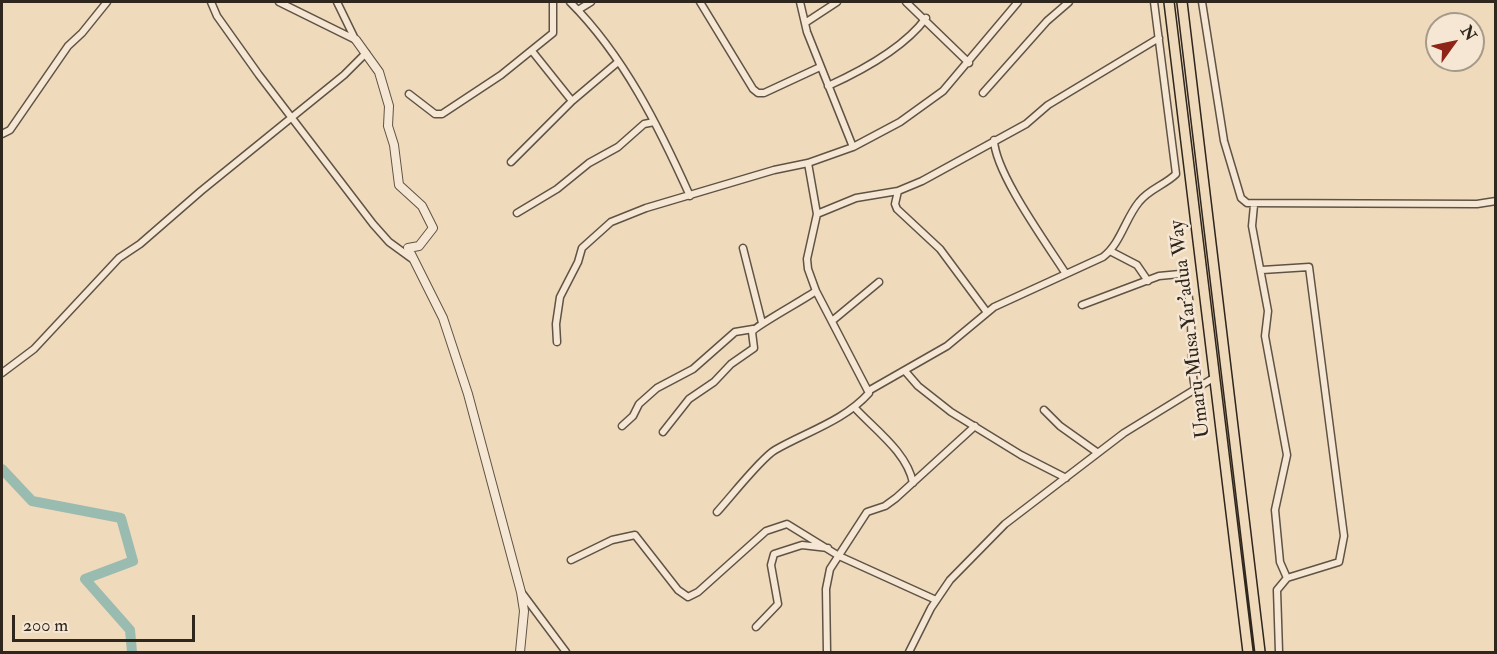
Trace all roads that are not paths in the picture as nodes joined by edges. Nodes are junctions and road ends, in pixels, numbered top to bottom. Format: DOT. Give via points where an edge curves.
graph roads {
  1 [pos="107,2"];
  2 [pos="211,2"];
  3 [pos="279,2"];
  4 [pos="336,2"];
  5 [pos="553,2"];
  6 [pos="570,2"];
  7 [pos="591,2"];
  8 [pos="700,2"];
  9 [pos="800,2"];
  10 [pos="837,2"];
  11 [pos="906,2"];
  12 [pos="1018,2"];
  13 [pos="1069,2"];
  14 [pos="1154,2"];
  15 [pos="1169,2"];
  16 [pos="1182,2"];
  17 [pos="1202,2"];
  18 [pos="915,4"];
  19 [pos="578,10"];
  20 [pos="926,18"];
  21 [pos="805,23"];
  22 [pos="1159,38"];
  23 [pos="356,40"];
  24 [pos="532,51"];
  25 [pos="366,53"];
  26 [pos="618,62"];
  27 [pos="969,63"];
  28 [pos="820,67"];
  29 [pos="828,86"];
  30 [pos="983,93"];
  31 [pos="409,94"];
  32 [pos="572,101"];
  33 [pos="292,116"];
  34 [pos="654,122"];
  35 [pos="3,136"];
  36 [pos="994,140"];
  37 [pos="853,147"];
  38 [pos="511,162"];
  39 [pos="808,163"];
  40 [pos="898,191"];
  41 [pos="690,196"];
  42 [pos="1496,201"];
  43 [pos="1254,205"];
  44 [pos="517,213"];
  45 [pos="818,214"];
  46 [pos="743,248"];
  47 [pos="1110,251"];
  48 [pos="411,258"];
  49 [pos="1262,270"];
  50 [pos="1066,274"];
  51 [pos="1148,280"];
  52 [pos="879,282"];
  53 [pos="816,291"];
  54 [pos="1082,305"];
  55 [pos="986,311"];
  56 [pos="832,321"];
  57 [pos="762,323"];
  58 [pos="753,329"];
  59 [pos="557,342"];
  60 [pos="905,371"];
  61 [pos="2,373"];
  62 [pos="1215,377"];
  63 [pos="1195,387"];
  64 [pos="870,390"];
  65 [pos="854,408"];
  66 [pos="1044,410"];
  67 [pos="622,426"];
  68 [pos="975,426"];
  69 [pos="663,432"];
  70 [pos="1098,453"];
  71 [pos="1066,478"];
  72 [pos="913,483"];
  73 [pos="717,512"];
  74 [pos="828,548"];
  75 [pos="839,556"];
  76 [pos="571,560"];
  77 [pos="1287,578"];
  78 [pos="521,592"];
  79 [pos="936,600"];
  80 [pos="756,627"];
  81 [pos="520,652"];
  82 [pos="566,652"];
  83 [pos="827,652"];
  84 [pos="909,652"];
  85 [pos="1248,652"];
  86 [pos="1260,652"];
  87 [pos="1279,652"];
  1 -- 35 [label="street" via="68,46"];
  2 -- 33 [label="street" via="217,16"];
  3 -- 23 [label="street"];
  4 -- 23 [label="street"];
  5 -- 24 [label="street" via="553,33"];
  6 -- 19 [label="street"];
  7 -- 19 [label="street"];
  8 -- 28 [label="street" via="758,93"];
  9 -- 21 [label="street"];
  10 -- 21 [label="street"];
  11 -- 18 [label="street"];
  12 -- 27 [label="street"];
  13 -- 30 [label="street"];
  14 -- 22 [label="street"];
  15 -- 62 [label="main road, Umaru Musa Yar'adua Way"];
  16 -- 86 [label="main road, Umaru Musa Yar'adua Way"];
  17 -- 43 [label="street" via="1224,141 1241,198"];
  18 -- 20 [label="street"];
  19 -- 26 [label="street"];
  20 -- 27 [label="street"];
  20 -- 29 [label="street" via="905,40 864,68"];
  21 -- 28 [label="street"];
  22 -- 36 [label="street" via="1048,105 1026,124"];
  22 -- 47 [label="street" via="1176,174 1136,204"];
  23 -- 25 [label="street"];
  24 -- 31 [label="street" via="439,115"];
  24 -- 32 [label="street"];
  25 -- 33 [label="street"];
  25 -- 48 [label="street" via="379,72 388,106 399,185 422,206 433,228 418,246 408,248"];
  26 -- 32 [label="street"];
  26 -- 34 [label="street"];
  27 -- 37 [label="street" via="928,104"];
  28 -- 29 [label="street"];
  29 -- 37 [label="street"];
  32 -- 38 [label="street"];
  33 -- 48 [label="street" via="389,242"];
  33 -- 61 [label="street" via="119,258 34,349"];
  34 -- 41 [label="street"];
  34 -- 44 [label="street" via="644,124 618,147"];
  36 -- 40 [label="street"];
  36 -- 50 [label="street" via="997,157 1012,186"];
  37 -- 39 [label="street"];
  39 -- 41 [label="street"];
  39 -- 45 [label="street"];
  40 -- 45 [label="street" via="856,198"];
  40 -- 55 [label="street" via="897,209 940,249"];
  41 -- 59 [label="street" via="624,215 584,244 560,297 555,324"];
  42 -- 43 [label="street"];
  43 -- 49 [label="street" via="1252,226"];
  45 -- 53 [label="street" via="807,259"];
  46 -- 57 [label="street"];
  47 -- 50 [label="street"];
  47 -- 51 [label="street" via="1137,265"];
  48 -- 78 [label="street" via="443,318 468,394"];
  49 -- 77 [label="street" via="1268,311 1265,336 1287,455 1275,510 1280,562"];
  49 -- 77 [label="street" via="1309,267 1344,536 1340,562"];
  50 -- 55 [label="street"];
  51 -- 54 [label="street"];
  51 -- 63 [label="street" via="1176,273 1183,277 1194,348"];
  52 -- 56 [label="street"];
  53 -- 56 [label="street"];
  53 -- 57 [label="street"];
  55 -- 60 [label="street" via="947,346"];
  56 -- 64 [label="street"];
  57 -- 58 [label="street"];
  58 -- 67 [label="street" via="735,332 693,369 657,388"];
  58 -- 69 [label="street" via="754,348 689,399"];
  60 -- 64 [label="street"];
  60 -- 68 [label="street" via="932,398"];
  62 -- 63 [label="street"];
  62 -- 85 [label="main road, Umaru Musa Yar'adua Way"];
  63 -- 70 [label="street"];
  64 -- 65 [label="street"];
  65 -- 72 [label="street" via="891,445 912,475"];
  65 -- 73 [label="street" via="816,432 774,451"];
  66 -- 70 [label="street"];
  68 -- 71 [label="street"];
  68 -- 72 [label="street"];
  70 -- 71 [label="street"];
  71 -- 79 [label="street" via="1005,524 950,580"];
  72 -- 75 [label="street" via="888,504 867,512"];
  74 -- 75 [label="street"];
  74 -- 76 [label="street" via="787,524 772,528 688,597 635,536 612,540"];
  74 -- 80 [label="street" via="802,545 774,554 771,565 778,604"];
  75 -- 79 [label="street"];
  75 -- 83 [label="street" via="827,579"];
  77 -- 87 [label="street" via="1277,590"];
  78 -- 81 [label="street" via="524,611"];
  78 -- 82 [label="street"];
  79 -- 84 [label="street"];
}
